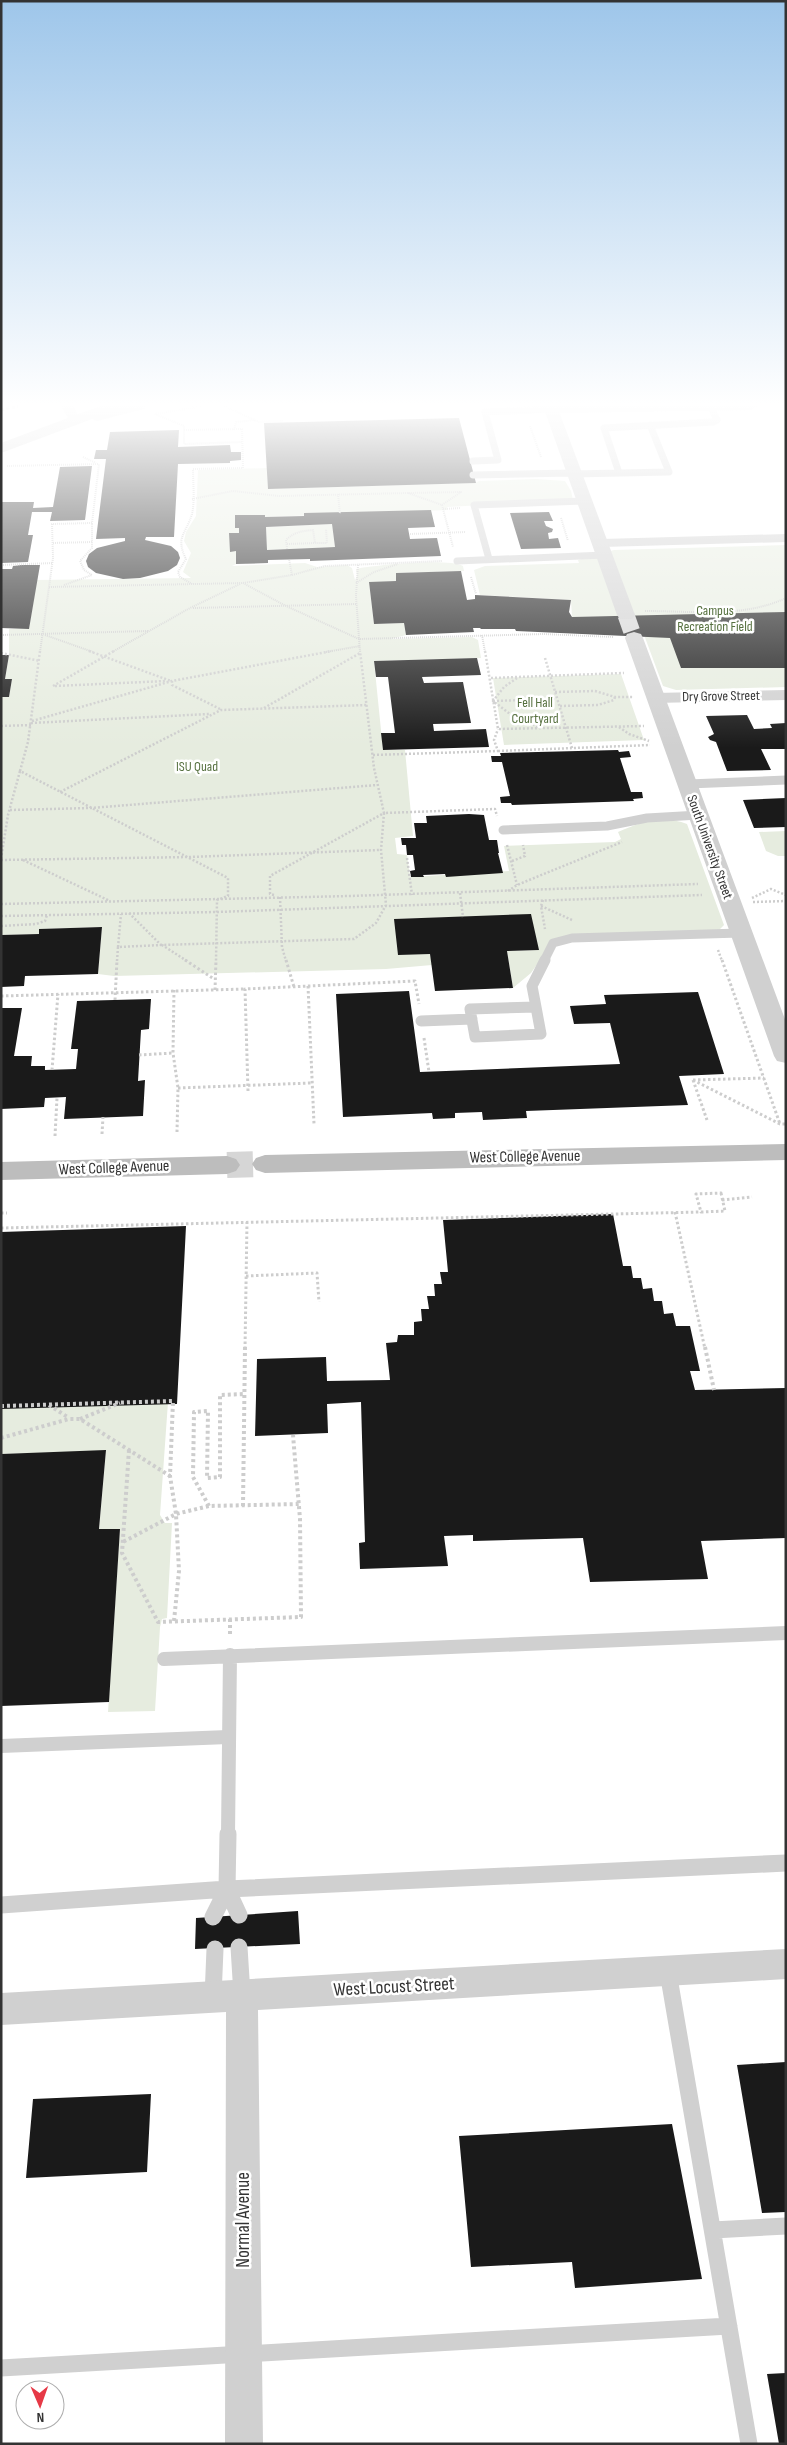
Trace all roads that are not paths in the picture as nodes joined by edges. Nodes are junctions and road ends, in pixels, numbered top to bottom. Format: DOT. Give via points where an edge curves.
graph roads {
  1 [pos="478,520"];
  2 [pos="592,520"];
  3 [pos="786,538"];
  4 [pos="603,549"];
  5 [pos="489,560"];
  6 [pos="457,561"];
  7 [pos="634,613"];
  8 [pos="625,638"];
  9 [pos="786,695"];
  10 [pos="646,697"];
  11 [pos="786,780"];
  12 [pos="688,784"];
  13 [pos="699,815"];
  14 [pos="503,830"];
  15 [pos="740,933"];
  16 [pos="536,1007"];
  17 [pos="472,1019"];
  18 [pos="421,1021"];
  19 [pos="786,1056"];
  20 [pos="786,1152"];
  21 [pos="264,1164"];
  22 [pos="228,1165"];
  23 [pos="1,1171"];
  24 [pos="786,1633"];
  25 [pos="230,1655"];
  26 [pos="164,1659"];
  27 [pos="228,1737"];
  28 [pos="1,1746"];
  29 [pos="786,1863"];
  30 [pos="227,1889"];
  31 [pos="1,1905"];
  32 [pos="239,1915"];
  33 [pos="213,1917"];
  34 [pos="239,1947"];
  35 [pos="215,1948"];
  36 [pos="786,1964"];
  37 [pos="668,1971"];
  38 [pos="228,1997"];
  39 [pos="1,2009"];
  40 [pos="786,2226"];
  41 [pos="713,2230"];
  42 [pos="729,2326"];
  43 [pos="244,2353"];
  44 [pos="1,2368"];
  45 [pos="244,2444"];
  46 [pos="749,2444"];
  1 -- 5 [label="lane"];
  2 -- 4 [label="street"];
  3 -- 4 [label="street"];
  4 -- 5 [label="lane"];
  4 -- 7 [label="street"];
  5 -- 6 [label="lane"];
  8 -- 10 [label="street, South University Street"];
  9 -- 10 [label="street, Dry Grove Street"];
  10 -- 12 [label="street, South University Street"];
  11 -- 12 [label="lane"];
  12 -- 13 [label="street, South University Street"];
  13 -- 14 [label="lane" via="648,818 607,826"];
  13 -- 15 [label="street, South University Street"];
  15 -- 16 [label="lane" via="553,943 532,986"];
  15 -- 19 [label="street, South University Street"];
  16 -- 17 [label="lane" via="470,1009"];
  16 -- 17 [label="lane" via="541,1034 475,1037"];
  17 -- 18 [label="lane"];
  20 -- 21 [label="main road, West College Avenue"];
  22 -- 23 [label="main road, West College Avenue"];
  24 -- 25 [label="lane"];
  25 -- 26 [label="lane"];
  25 -- 27 [label="lane"];
  27 -- 28 [label="lane"];
  27 -- 30 [label="lane"];
  29 -- 30 [label="lane"];
  30 -- 31 [label="lane"];
  30 -- 32 [label="lane"];
  30 -- 33 [label="lane"];
  34 -- 38 [label="lane"];
  35 -- 38 [label="lane"];
  36 -- 37 [label="street, West Locust Street"];
  37 -- 38 [label="street, West Locust Street"];
  37 -- 41 [label="lane"];
  38 -- 39 [label="street, West Locust Street"];
  38 -- 43 [label="street, Normal Avenue"];
  40 -- 41 [label="lane"];
  41 -- 42 [label="lane"];
  42 -- 43 [label="lane"];
  42 -- 46 [label="lane"];
  43 -- 44 [label="lane"];
  43 -- 45 [label="street, Normal Avenue"];
}
